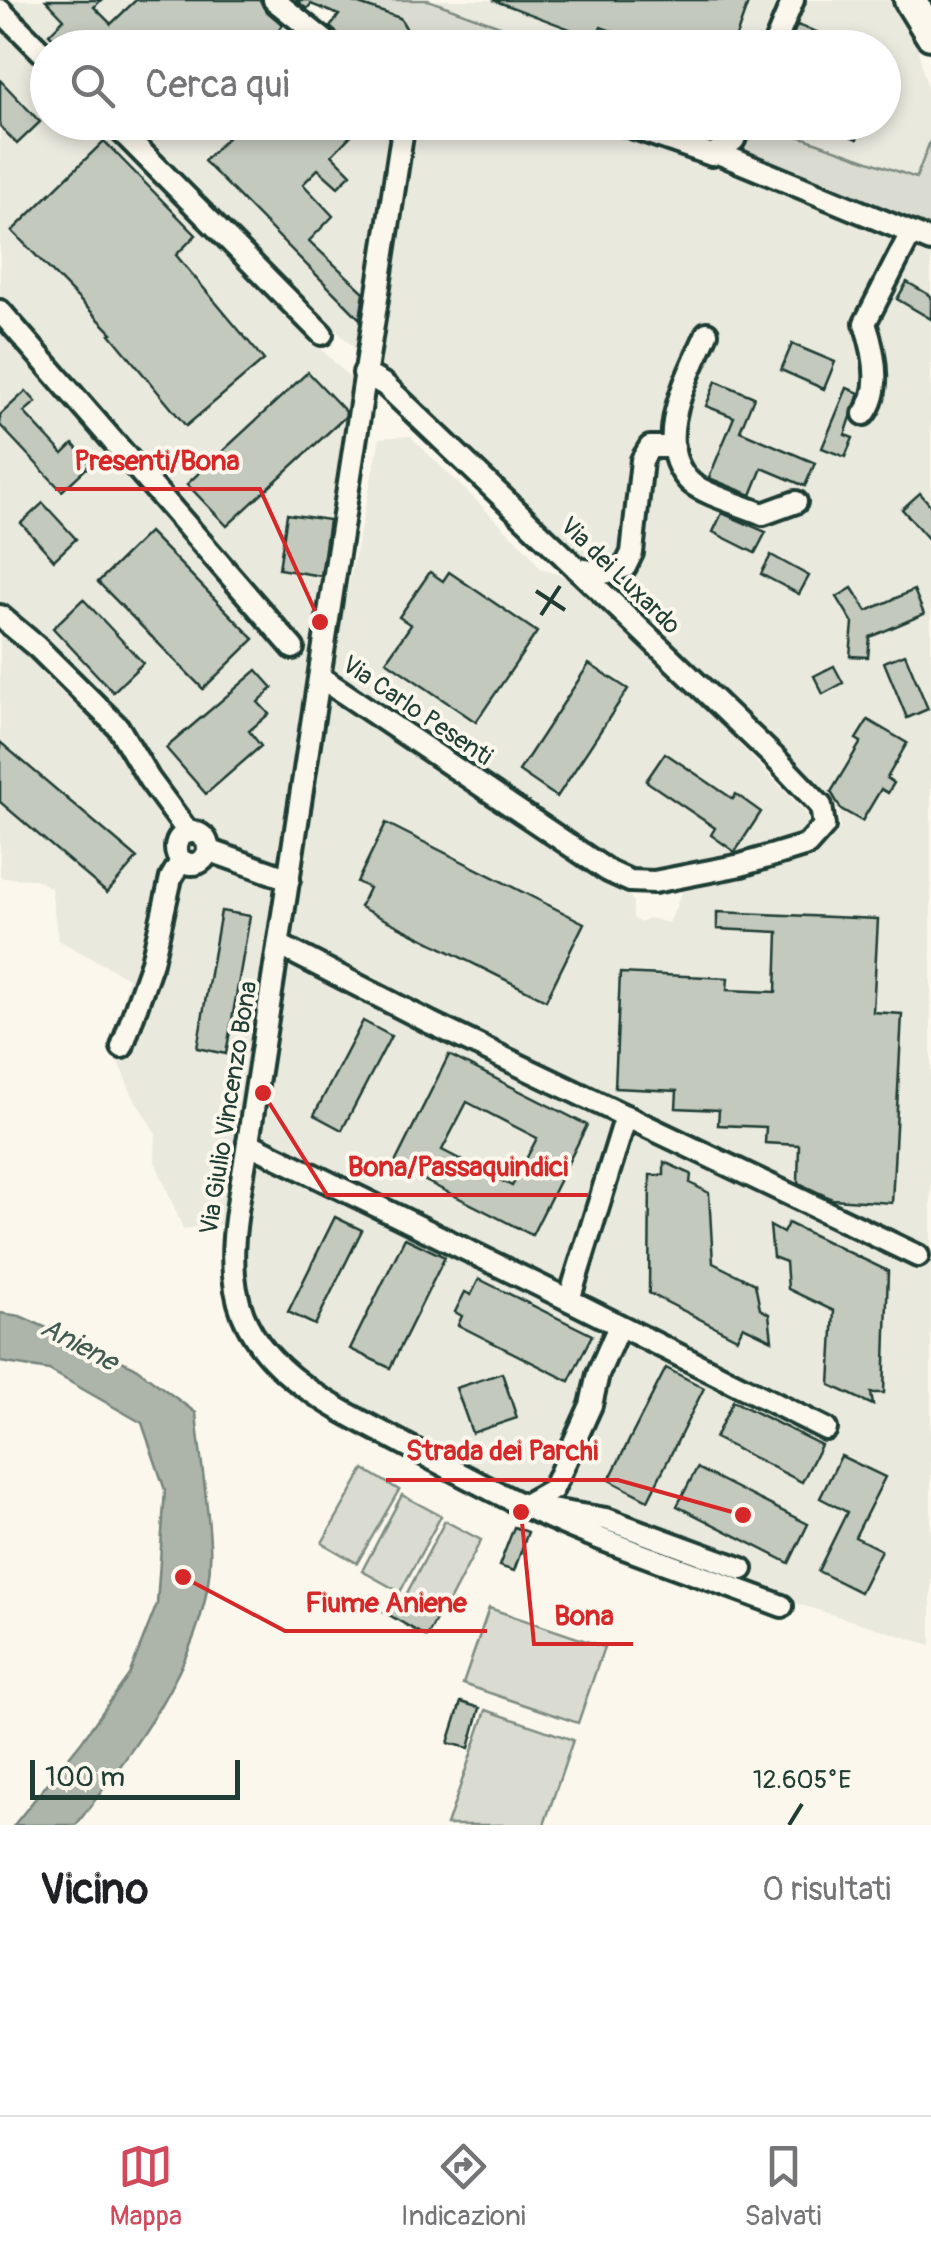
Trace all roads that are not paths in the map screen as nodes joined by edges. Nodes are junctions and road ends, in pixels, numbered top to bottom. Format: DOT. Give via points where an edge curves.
graph roads {
  1 [pos="274,0"];
  2 [pos="794,0"];
  3 [pos="910,0"];
  4 [pos="0,10"];
  5 [pos="312,30"];
  6 [pos="780,30"];
  7 [pos="931,34"];
  8 [pos="30,40"];
  9 [pos="130,140"];
  10 [pos="401,140"];
  11 [pos="664,140"];
  12 [pos="734,140"];
  13 [pos="718,153"];
  14 [pos="921,237"];
  15 [pos="0,310"];
  16 [pos="707,333"];
  17 [pos="322,334"];
  18 [pos="364,373"];
  19 [pos="864,414"];
  20 [pos="674,447"];
  21 [pos="796,502"];
  22 [pos="576,568"];
  23 [pos="0,616"];
  24 [pos="293,648"];
  25 [pos="320,677"];
  26 [pos="824,826"];
  27 [pos="188,832"];
  28 [pos="208,850"];
  29 [pos="181,861"];
  30 [pos="289,879"];
  31 [pos="279,945"];
  32 [pos="122,1047"];
  33 [pos="626,1116"];
  34 [pos="248,1143"];
  35 [pos="918,1256"];
  36 [pos="568,1300"];
  37 [pos="619,1326"];
  38 [pos="826,1429"];
  39 [pos="524,1506"];
  40 [pos="742,1569"];
  41 [pos="782,1606"];
  1 -- 5 [label="street"];
  2 -- 6 [label="street"];
  3 -- 7 [label="highway"];
  4 -- 8 [label="street"];
  9 -- 17 [label="street"];
  10 -- 18 [label="street, Via Carlo Pesenti"];
  11 -- 13 [label="street" via="704,155"];
  12 -- 13 [label="street"];
  13 -- 14 [label="street"];
  14 -- 19 [label="street" via="865,324 874,354 871,405"];
  15 -- 24 [label="street"];
  16 -- 20 [label="street" via="682,393"];
  18 -- 22 [label="street, Via dei Luxardo" via="385,385"];
  18 -- 25 [label="street, Via Carlo Pesenti"];
  20 -- 21 [label="street" via="692,484 763,514"];
  20 -- 22 [label="street" via="650,447 642,460 625,567 606,573"];
  22 -- 26 [label="street, Via dei Luxardo" via="808,791 824,811"];
  23 -- 27 [label="street" via="118,727"];
  25 -- 26 [label="street, Via Carlo Pesenti" via="630,881 769,858 807,846"];
  25 -- 30 [label="street, Via Giulio Vincenzo Bona"];
  27 -- 28 [label="street" via="203,836"];
  27 -- 29 [label="street" via="176,847"];
  28 -- 29 [label="street" via="200,862"];
  28 -- 30 [label="street"];
  29 -- 32 [label="street"];
  30 -- 31 [label="street, Via Giulio Vincenzo Bona"];
  31 -- 33 [label="street"];
  31 -- 34 [label="street, Via Giulio Vincenzo Bona"];
  33 -- 35 [label="street"];
  33 -- 36 [label="street"];
  34 -- 36 [label="street"];
  34 -- 39 [label="street, Via Giulio Vincenzo Bona" via="232,1258 237,1298 254,1337 290,1374 356,1418"];
  36 -- 37 [label="street"];
  37 -- 38 [label="street"];
  37 -- 39 [label="street" via="553,1489"];
  39 -- 40 [label="street" via="606,1519"];
  39 -- 41 [label="street, Via Giulio Vincenzo Bona"];
}
